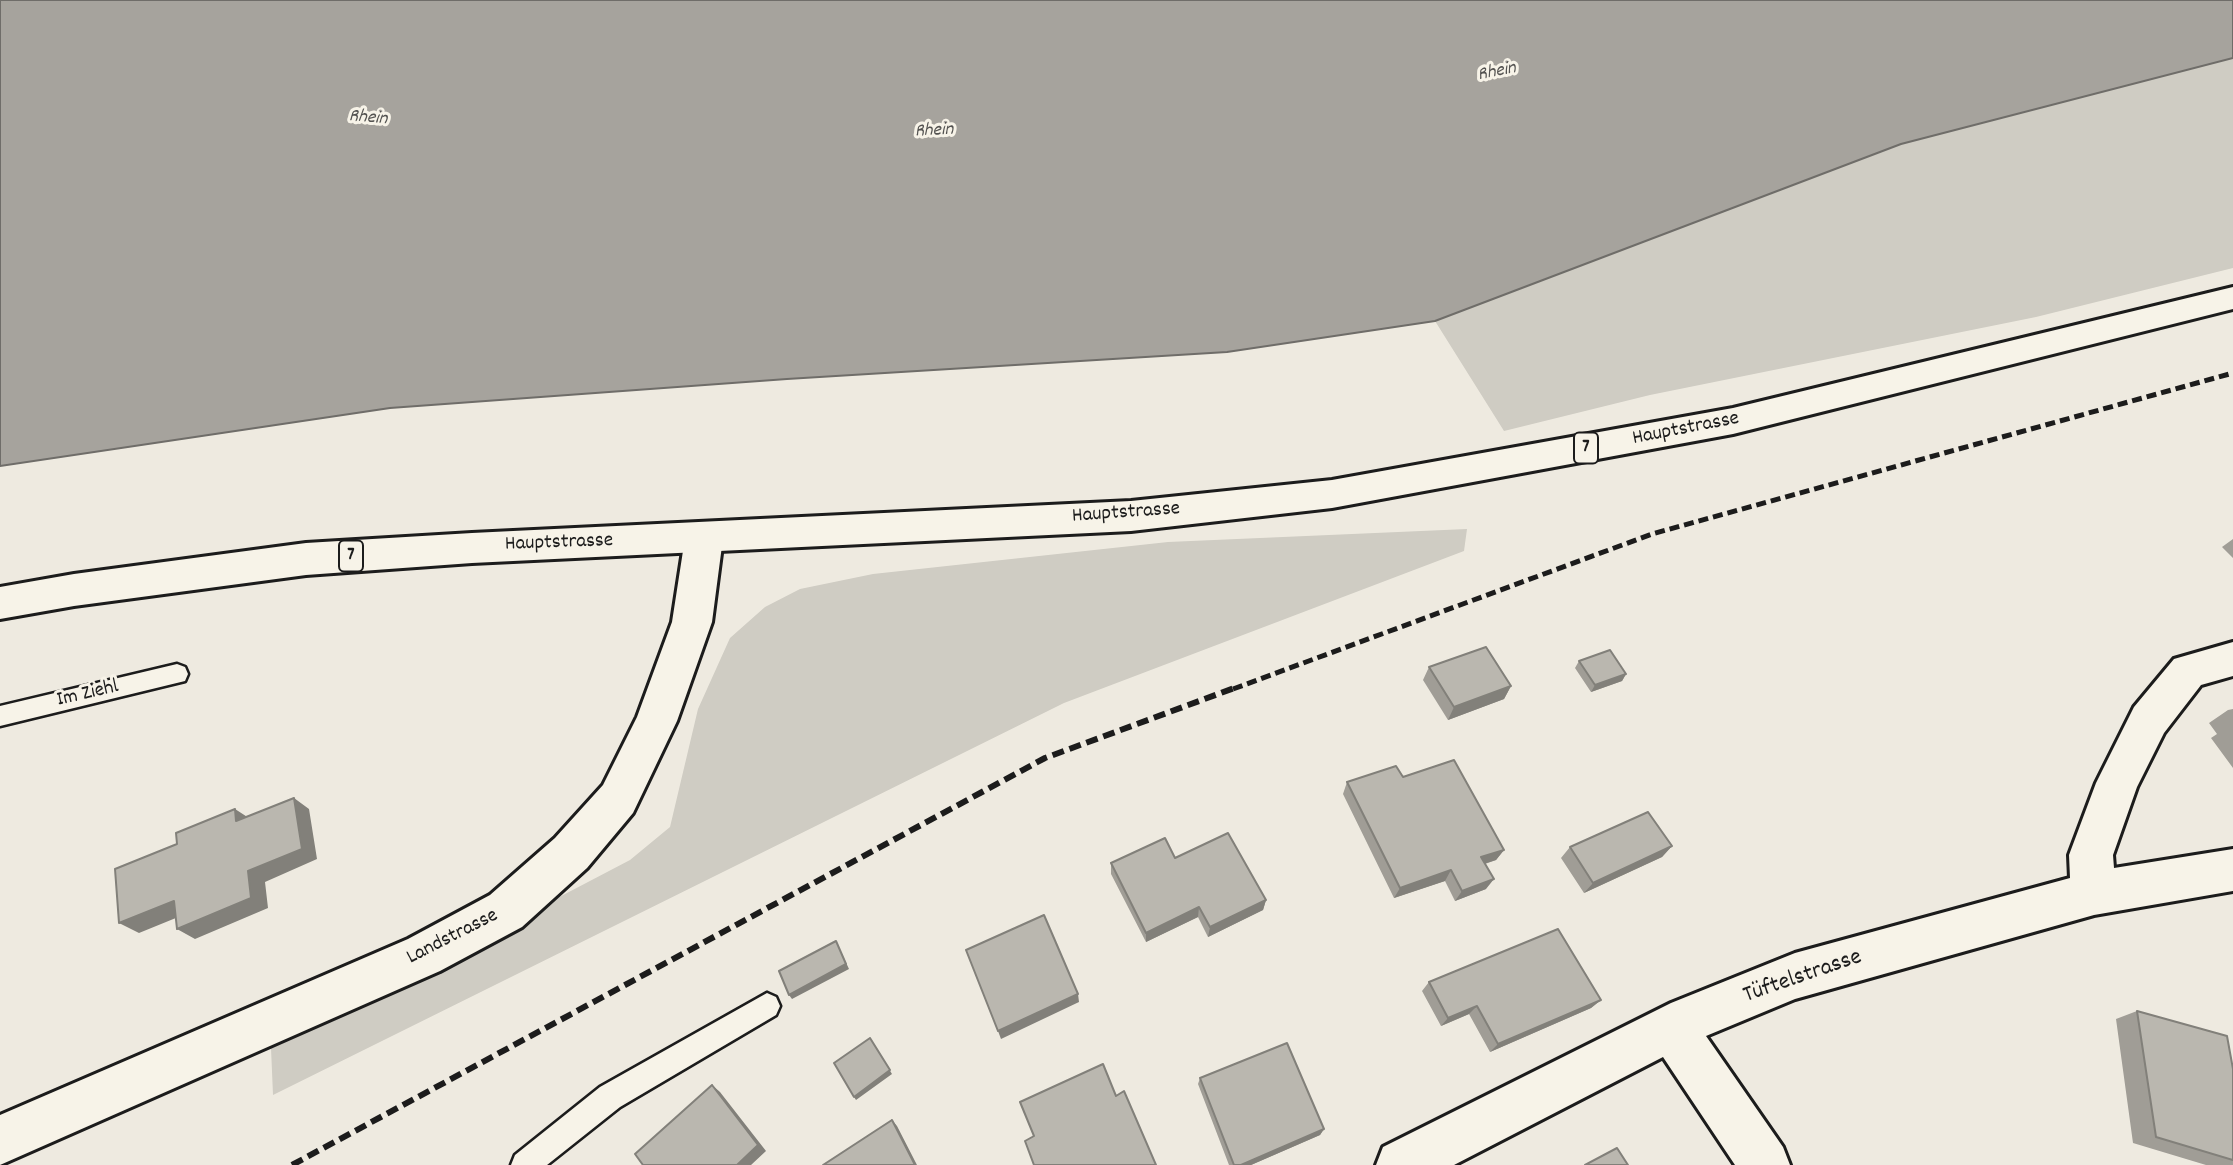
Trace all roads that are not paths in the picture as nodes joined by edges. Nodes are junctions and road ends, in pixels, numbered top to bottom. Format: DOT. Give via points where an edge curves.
graph roads {
  1 [pos="2233,298"];
  2 [pos="704,538"];
  3 [pos="0,603"];
  4 [pos="2233,659"];
  5 [pos="177,674"];
  6 [pos="0,716"];
  7 [pos="2233,870"];
  8 [pos="2094,893"];
  9 [pos="767,1006"];
  10 [pos="1671,1027"];
  11 [pos="0,1141"];
  12 [pos="525,1165"];
  13 [pos="1401,1165"];
  14 [pos="1765,1165"];
  1 -- 2 [label="main road, Hauptstrasse / 7" via="1733,421 1332,494 1131,516"];
  2 -- 3 [label="main road, Hauptstrasse / 7" via="306,559"];
  2 -- 11 [label="main road, Landstrasse" via="692,622 656,721 618,799 571,853 506,911 424,955"];
  4 -- 8 [label="main road" via="2188,671 2149,720 2117,783 2091,855"];
  5 -- 6 [label="lane, Im Ziehl"];
  7 -- 8 [label="main road, Tüftelstrasse"];
  8 -- 10 [label="main road, Tüftelstrasse" via="1795,976"];
  9 -- 12 [label="lane" via="610,1097"];
  10 -- 13 [label="main road, Tüftelstrasse"];
  10 -- 14 [label="main road"];
}
